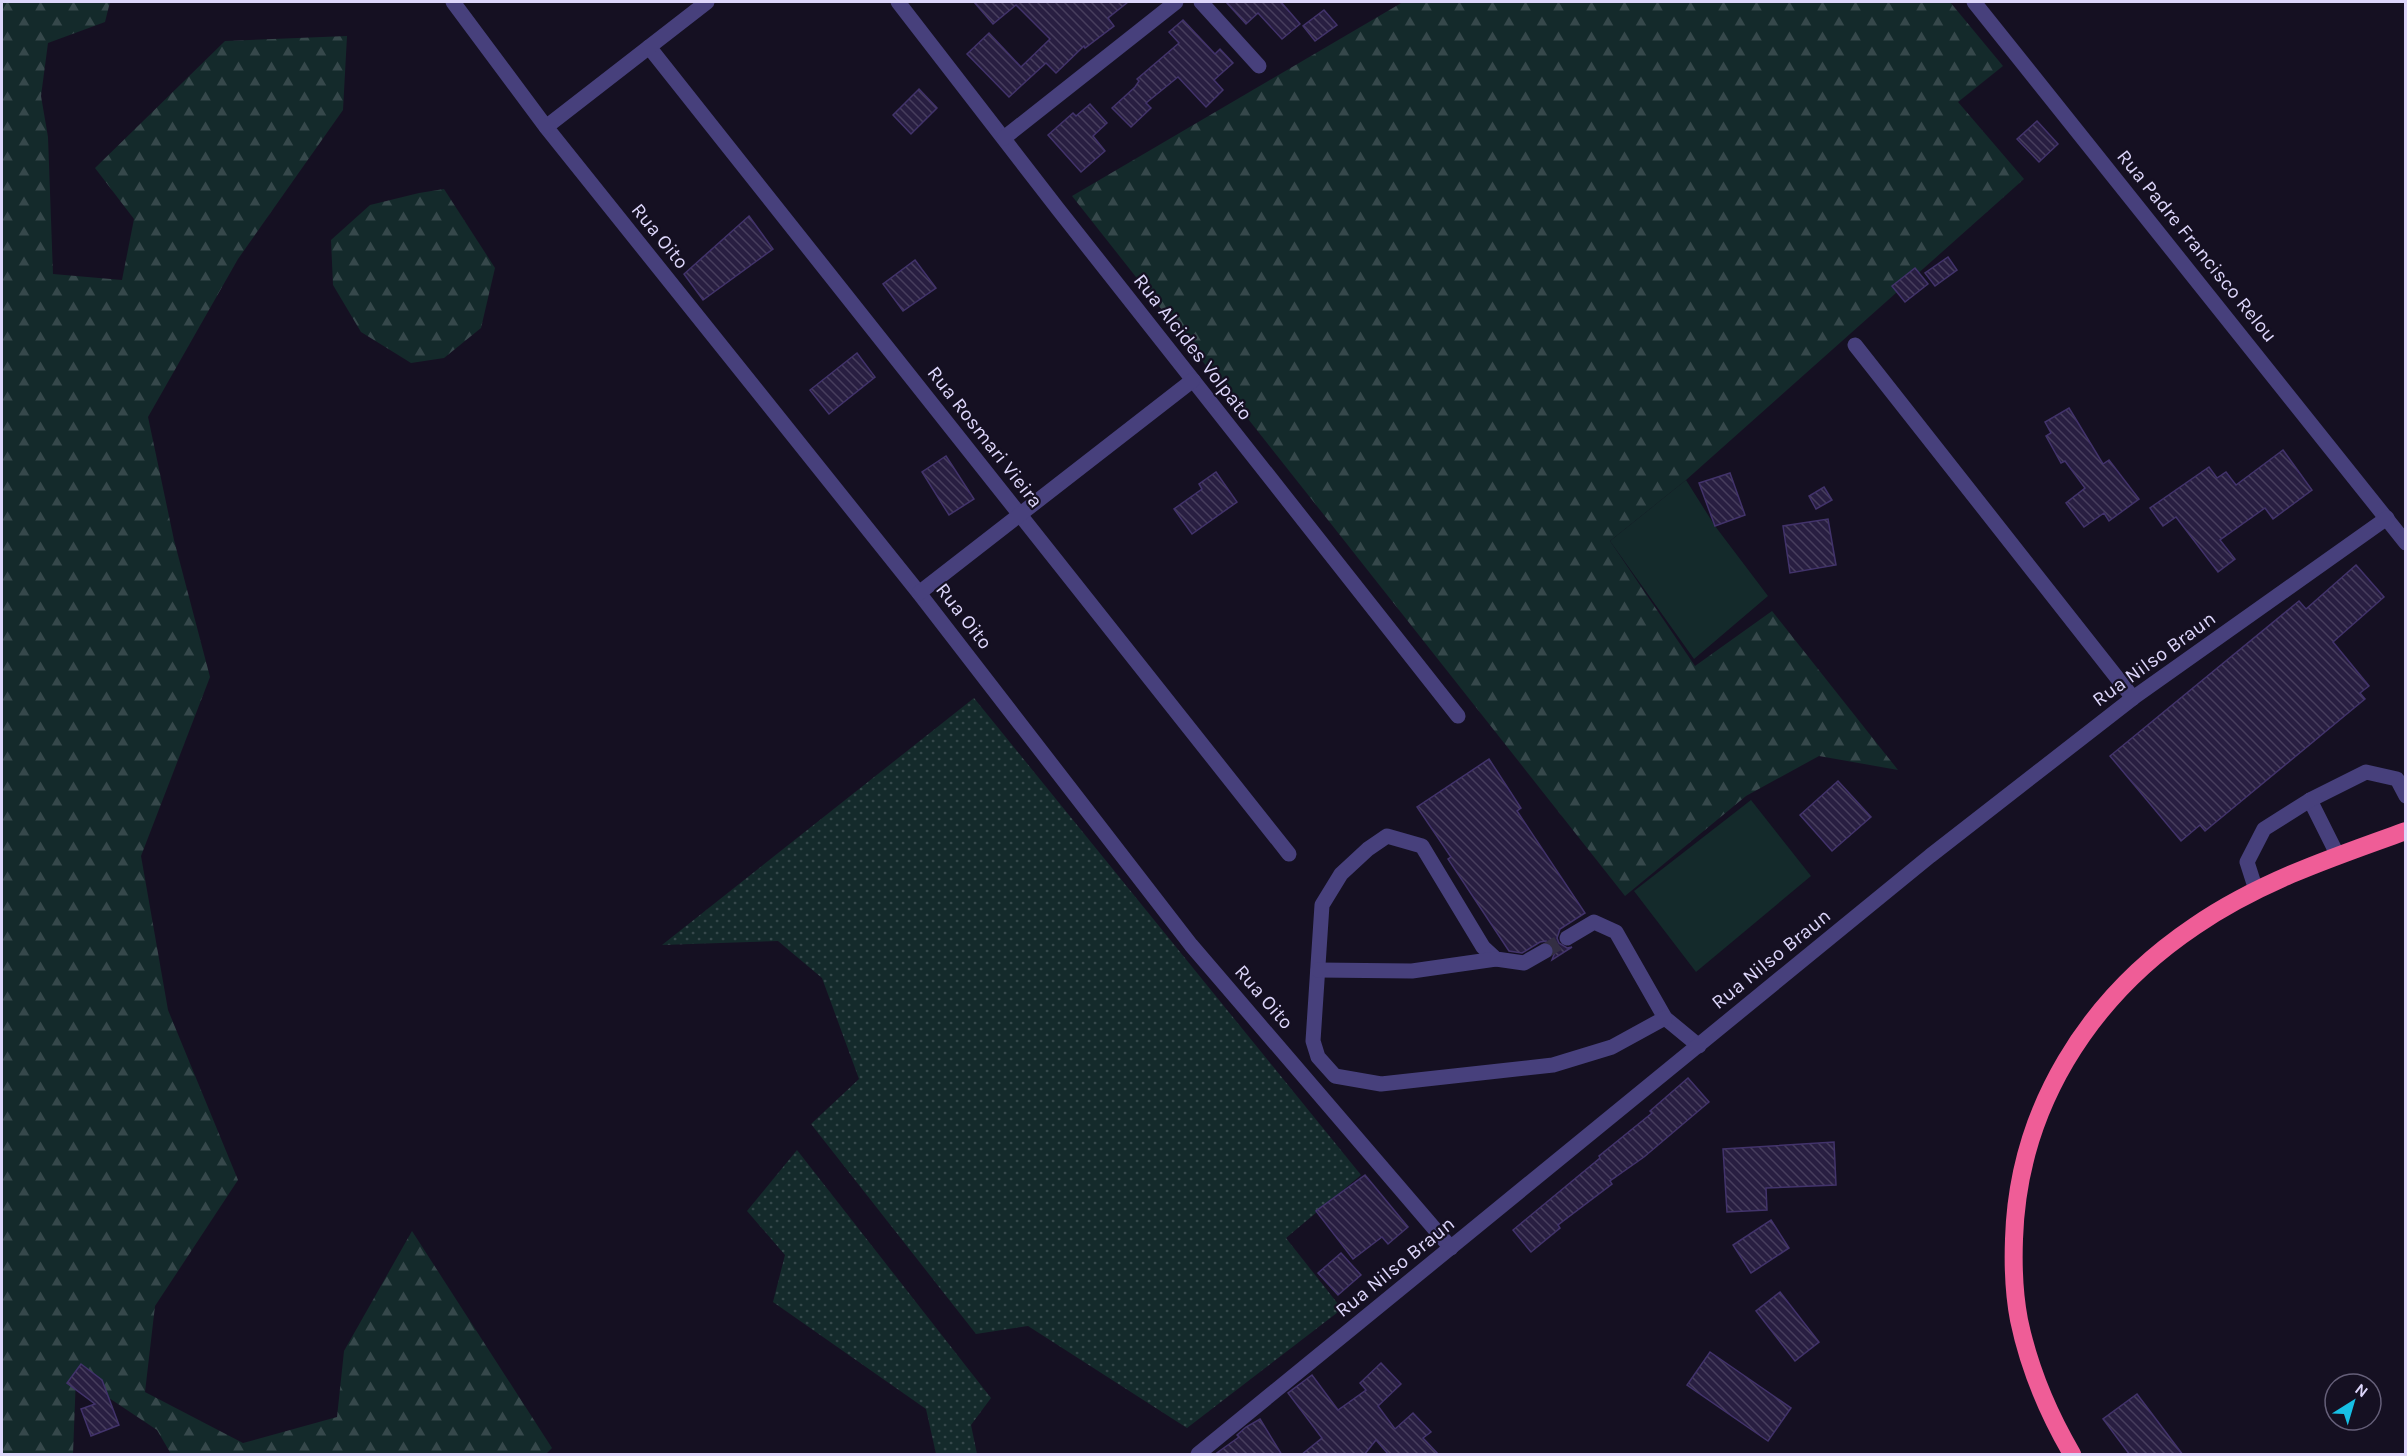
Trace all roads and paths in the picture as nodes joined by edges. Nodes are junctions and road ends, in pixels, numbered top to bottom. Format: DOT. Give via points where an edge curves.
graph roads {
  1 [pos="453,2"];
  2 [pos="707,2"];
  3 [pos="898,2"];
  4 [pos="1176,2"];
  5 [pos="1201,2"];
  6 [pos="1974,2"];
  7 [pos="649,47"];
  8 [pos="1259,66"];
  9 [pos="546,127"];
  10 [pos="1004,138"];
  11 [pos="1855,345"];
  12 [pos="1193,380"];
  13 [pos="1020,515"];
  14 [pos="2387,518"];
  15 [pos="2406,543"];
  16 [pos="919,593"];
  17 [pos="2133,698"];
  18 [pos="1458,716"];
  19 [pos="2406,796"];
  20 [pos="2310,800"];
  21 [pos="2406,831"];
  22 [pos="1289,854"];
  23 [pos="2338,856"];
  24 [pos="2256,890"];
  25 [pos="1566,938"];
  26 [pos="1545,951"];
  27 [pos="1496,959"];
  28 [pos="1318,970"];
  29 [pos="1665,1018"];
  30 [pos="1699,1046"];
  31 [pos="1451,1248"];
  32 [pos="1198,1455"];
  33 [pos="2072,1455"];
  1 -- 9 [label="street, Rua Oito"];
  2 -- 7 [label="street"];
  3 -- 10 [label="street, Rua Alcides Volpato"];
  4 -- 10 [label="street"];
  5 -- 8 [label="street"];
  6 -- 14 [label="street, Rua Padre Francisco Relou"];
  7 -- 9 [label="street"];
  7 -- 13 [label="street, Rua Rosmari Vieira"];
  9 -- 16 [label="street, Rua Oito"];
  10 -- 12 [label="street, Rua Alcides Volpato"];
  11 -- 17 [label="street"];
  12 -- 13 [label="street"];
  12 -- 18 [label="street, Rua Alcides Volpato"];
  13 -- 16 [label="street"];
  13 -- 22 [label="street, Rua Rosmari Vieira"];
  14 -- 15 [label="street, Rua Padre Francisco Relou"];
  14 -- 17 [label="street, Rua Nilso Braun"];
  16 -- 31 [label="street, Rua Oito" via="1191,945"];
  17 -- 30 [label="street, Rua Nilso Braun" via="1930,856"];
  19 -- 20 [label="street" via="2397,779 2366,772"];
  20 -- 23 [label="street"];
  20 -- 24 [label="street" via="2264,829 2247,862"];
  21 -- 23 [label="highway"];
  23 -- 24 [label="highway"];
  24 -- 33 [label="highway" via="2196,925 2126,983 2070,1053 2044,1100 2025,1152 2015,1209 2013,1265 2019,1319 2040,1390"];
  25 -- 29 [label="street" via="1594,922 1616,932"];
  26 -- 27 [label="street" via="1524,963"];
  27 -- 28 [label="street" via="1412,970"];
  27 -- 28 [label="street" via="1483,947 1422,846 1387,836 1341,874 1322,905"];
  28 -- 29 [label="street" via="1313,1041 1318,1057 1335,1076 1381,1084 1553,1065 1612,1047"];
  29 -- 30 [label="street"];
  30 -- 31 [label="street, Rua Nilso Braun"];
  31 -- 32 [label="street, Rua Nilso Braun"];
}
